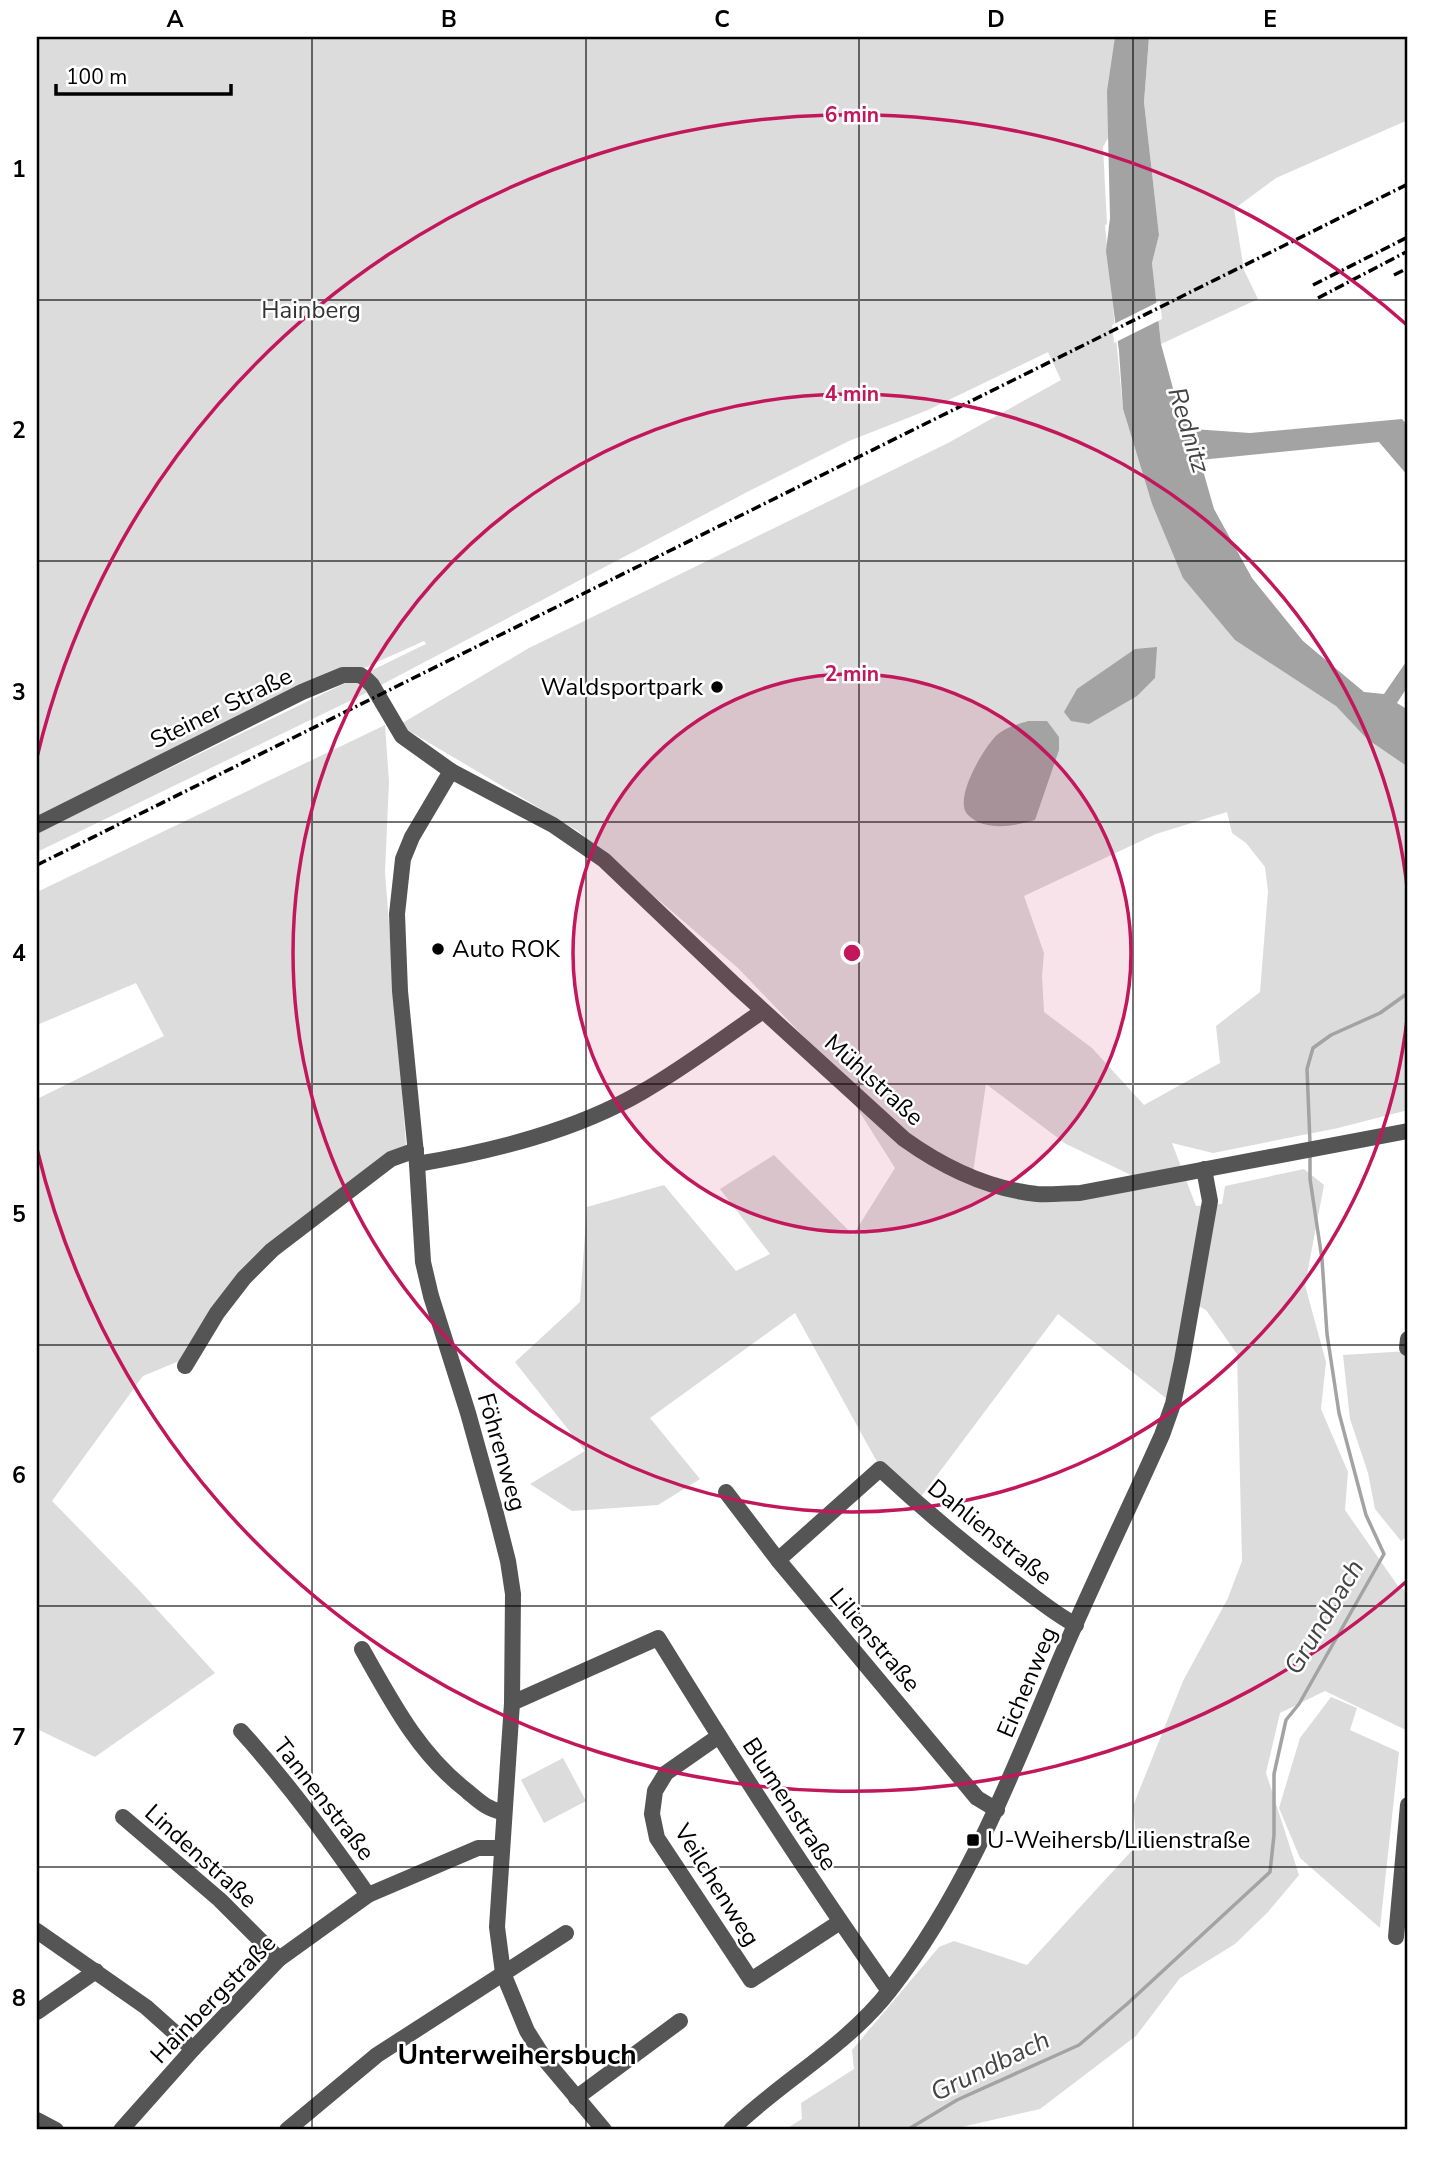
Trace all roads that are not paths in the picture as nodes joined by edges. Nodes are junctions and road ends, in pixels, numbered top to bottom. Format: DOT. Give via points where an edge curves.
graph roads {
  1 [pos="402,736"];
  2 [pos="452,771"];
  3 [pos="37,825"];
  4 [pos="763,1011"];
  5 [pos="1408,1131"];
  6 [pos="416,1157"];
  7 [pos="1204,1169"];
  8 [pos="185,1366"];
  9 [pos="726,1492"];
  10 [pos="778,1560"];
  11 [pos="1076,1625"];
  12 [pos="362,1649"];
  13 [pos="512,1703"];
  14 [pos="241,1731"];
  15 [pos="719,1736"];
  16 [pos="1408,1805"];
  17 [pos="997,1810"];
  18 [pos="503,1812"];
  19 [pos="123,1817"];
  20 [pos="501,1847"];
  21 [pos="368,1895"];
  22 [pos="840,1922"];
  23 [pos="37,1931"];
  24 [pos="566,1933"];
  25 [pos="1396,1937"];
  26 [pos="279,1959"];
  27 [pos="96,1971"];
  28 [pos="503,1973"];
  29 [pos="889,1991"];
  30 [pos="37,2012"];
  31 [pos="680,2021"];
  32 [pos="193,2049"];
  33 [pos="576,2098"];
  34 [pos="37,2120"];
  35 [pos="55,2130"];
  36 [pos="121,2130"];
  37 [pos="286,2130"];
  38 [pos="604,2130"];
  39 [pos="731,2130"];
  1 -- 2 [label="street, Mühlstraße"];
  1 -- 3 [label="street, Steiner Straße" via="372,685 360,675 343,675"];
  2 -- 4 [label="street, Mühlstraße" via="553,825 604,860"];
  2 -- 6 [label="street, Föhrenweg" via="412,837 400,878 400,991"];
  4 -- 6 [label="street" via="641,1093 574,1124 472,1154"];
  4 -- 7 [label="street, Mühlstraße" via="904,1139 956,1171 1038,1194 1080,1193"];
  5 -- 7 [label="street, Mühlstraße"];
  6 -- 8 [label="street" via="391,1158 272,1250 244,1278"];
  6 -- 13 [label="street, Föhrenweg" via="423,1262 508,1561 513,1594"];
  7 -- 11 [label="street, Eichenweg" via="1210,1201 1173,1404"];
  9 -- 10 [label="street, Lilienstraße"];
  10 -- 11 [label="street, Dahlienstraße" via="880,1469 990,1564"];
  10 -- 17 [label="street, Lilienstraße" via="977,1798"];
  11 -- 17 [label="street, Eichenweg"];
  12 -- 18 [label="street" via="430,1759 491,1811"];
  13 -- 15 [label="street, Blumenstraße" via="658,1638"];
  13 -- 18 [label="street, Föhrenweg"];
  14 -- 21 [label="street, Tannenstraße" via="312,1816"];
  15 -- 22 [label="street, Blumenstraße"];
  15 -- 22 [label="street, Veilchenweg" via="671,1768 655,1791 654,1828 666,1851 751,1980"];
  16 -- 25 [label="street"];
  17 -- 29 [label="street, Eichenweg" via="952,1898"];
  18 -- 20 [label="street, Föhrenweg"];
  19 -- 26 [label="street, Lindenstraße" via="220,1900"];
  20 -- 21 [label="street, Hainbergstraße" via="478,1848"];
  20 -- 28 [label="street, Föhrenweg" via="496,1920"];
  21 -- 26 [label="street, Hainbergstraße"];
  22 -- 29 [label="street, Blumenstraße"];
  23 -- 27 [label="street"];
  24 -- 28 [label="street"];
  26 -- 32 [label="street, Hainbergstraße"];
  27 -- 30 [label="street"];
  27 -- 32 [label="street"];
  28 -- 33 [label="street, Föhrenweg" via="527,2031"];
  28 -- 37 [label="street" via="377,2055"];
  29 -- 39 [label="street, Eichenweg" via="837,2044"];
  31 -- 33 [label="street"];
  32 -- 36 [label="street, Hainbergstraße"];
  33 -- 38 [label="street, Föhrenweg"];
  34 -- 35 [label="street"];
}
